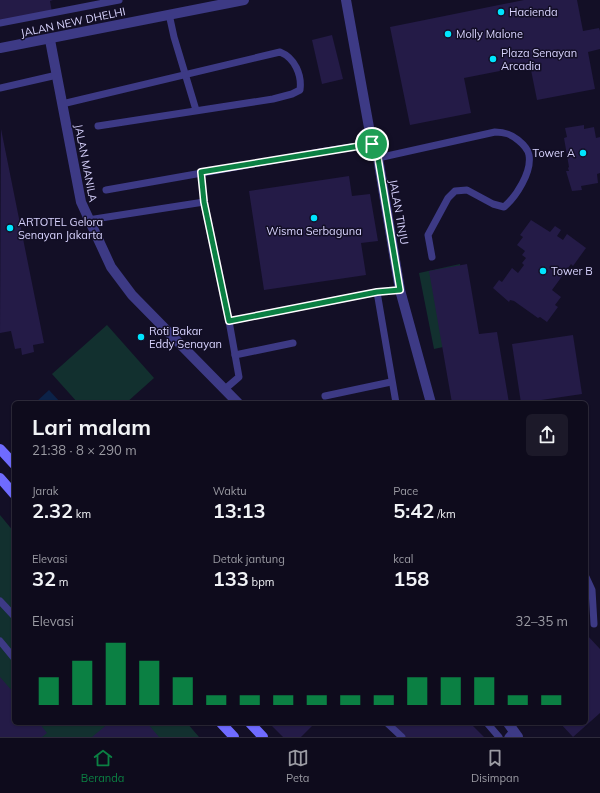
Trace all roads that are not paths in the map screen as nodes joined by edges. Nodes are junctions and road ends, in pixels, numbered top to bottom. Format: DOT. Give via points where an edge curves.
graph roads {
  1 [pos="119,0"];
  2 [pos="244,0"];
  3 [pos="346,0"];
  4 [pos="169,14"];
  5 [pos="0,23"];
  6 [pos="50,40"];
  7 [pos="0,48"];
  8 [pos="57,75"];
  9 [pos="187,75"];
  10 [pos="0,88"];
  11 [pos="62,104"];
  12 [pos="196,110"];
  13 [pos="98,126"];
  14 [pos="372,144"];
  15 [pos="378,158"];
  16 [pos="201,172"];
  17 [pos="106,190"];
  18 [pos="204,202"];
  19 [pos="88,220"];
  20 [pos="432,257"];
  21 [pos="400,290"];
  22 [pos="377,292"];
  23 [pos="229,321"];
  24 [pos="293,343"];
  25 [pos="235,355"];
  26 [pos="391,382"];
  27 [pos="225,390"];
  28 [pos="325,396"];
  29 [pos="236,401"];
  30 [pos="396,401"];
  31 [pos="431,401"];
  32 [pos="0,449"];
  33 [pos="12,462"];
  34 [pos="0,478"];
  35 [pos="12,492"];
  36 [pos="588,582"];
  37 [pos="0,601"];
  38 [pos="12,614"];
  39 [pos="594,624"];
  40 [pos="0,641"];
  41 [pos="12,656"];
  42 [pos="224,725"];
  43 [pos="252,725"];
  44 [pos="389,725"];
  45 [pos="489,725"];
  46 [pos="234,737"];
  47 [pos="263,737"];
  48 [pos="402,737"];
  49 [pos="499,737"];
  1 -- 5 [label="lane"];
  2 -- 4 [label="street, JALAN NEW DHELHI"];
  3 -- 14 [label="street, JALAN TINJU"];
  4 -- 6 [label="street, JALAN NEW DHELHI"];
  4 -- 9 [label="lane"];
  6 -- 7 [label="street, JALAN NEW DHELHI"];
  6 -- 8 [label="street, JALAN MANILA"];
  8 -- 10 [label="lane"];
  8 -- 11 [label="street, JALAN MANILA"];
  9 -- 11 [label="lane"];
  9 -- 12 [label="lane"];
  9 -- 12 [label="lane" via="280,52 290,57 302,79 300,90 292,94"];
  11 -- 19 [label="street, JALAN MANILA" via="81,202"];
  12 -- 13 [label="lane"];
  14 -- 15 [label="street, JALAN TINJU"];
  14 -- 16 [label="lane"];
  15 -- 20 [label="lane" via="495,132 505,132 514,136 525,147 529,155 528,171 504,207 467,190 455,191 448,198 428,235"];
  15 -- 21 [label="street, JALAN TINJU"];
  16 -- 17 [label="lane"];
  16 -- 18 [label="lane"];
  18 -- 19 [label="lane"];
  18 -- 23 [label="lane"];
  19 -- 27 [label="street, JALAN MANILA" via="111,267 132,295"];
  21 -- 22 [label="lane"];
  21 -- 31 [label="street, JALAN TINJU"];
  22 -- 23 [label="lane"];
  22 -- 26 [label="lane"];
  23 -- 25 [label="lane"];
  24 -- 25 [label="lane"];
  25 -- 27 [label="lane" via="239,377"];
  26 -- 28 [label="lane"];
  26 -- 30 [label="lane"];
  27 -- 29 [label="street, JALAN MANILA"];
  32 -- 33 [label="main road"];
  34 -- 35 [label="main road"];
  36 -- 39 [label="lane" via="592,590"];
  37 -- 38 [label="lane"];
  40 -- 41 [label="lane"];
  42 -- 46 [label="main road"];
  43 -- 47 [label="main road"];
  44 -- 48 [label="lane"];
  45 -- 49 [label="lane"];
}
